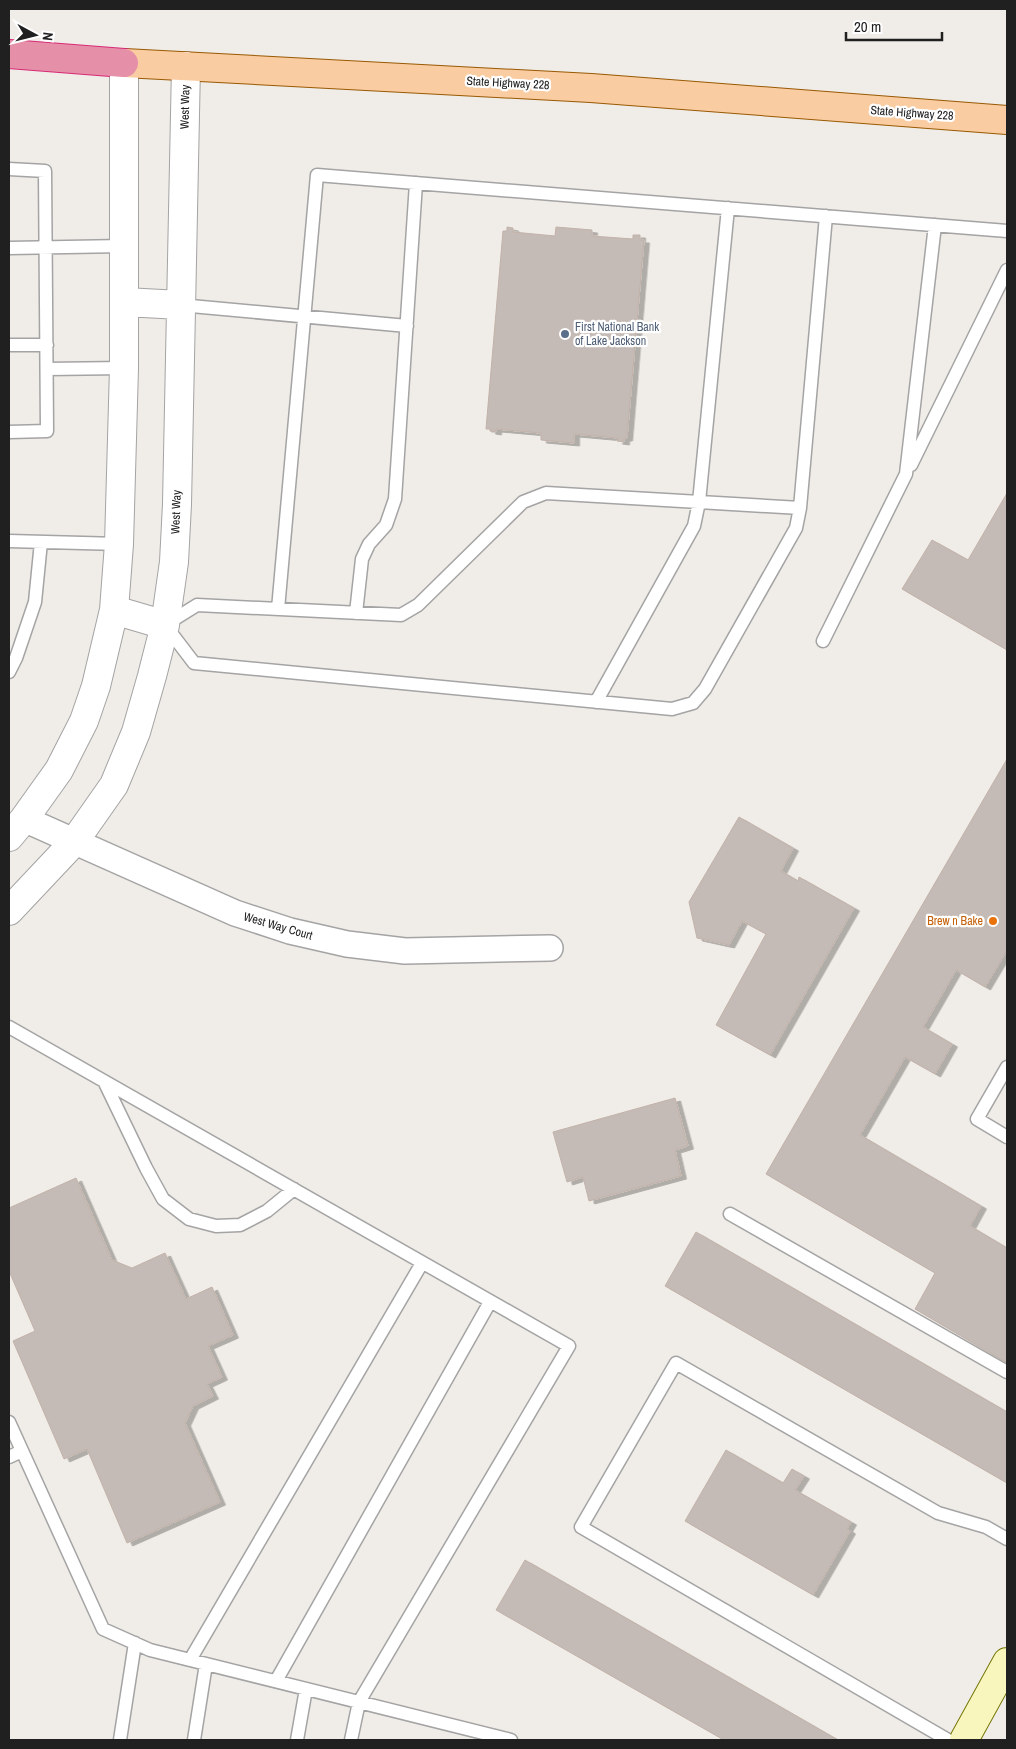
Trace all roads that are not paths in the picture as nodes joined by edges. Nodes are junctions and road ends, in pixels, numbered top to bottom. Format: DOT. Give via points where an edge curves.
graph roads {
  1 [pos="9,54"];
  2 [pos="124,63"];
  3 [pos="9,66"];
  4 [pos="186,66"];
  5 [pos="1007,120"];
  6 [pos="9,169"];
  7 [pos="416,183"];
  8 [pos="728,208"];
  9 [pos="826,216"];
  10 [pos="935,225"];
  11 [pos="1007,231"];
  12 [pos="124,246"];
  13 [pos="46,247"];
  14 [pos="9,248"];
  15 [pos="1007,270"];
  16 [pos="125,302"];
  17 [pos="180,306"];
  18 [pos="305,317"];
  19 [pos="407,326"];
  20 [pos="9,345"];
  21 [pos="47,345"];
  22 [pos="124,368"];
  23 [pos="47,369"];
  24 [pos="9,432"];
  25 [pos="906,474"];
  26 [pos="700,502"];
  27 [pos="800,508"];
  28 [pos="9,541"];
  29 [pos="41,542"];
  30 [pos="120,544"];
  31 [pos="278,609"];
  32 [pos="114,610"];
  33 [pos="356,613"];
  34 [pos="165,625"];
  35 [pos="824,641"];
  36 [pos="9,672"];
  37 [pos="596,702"];
  38 [pos="16,828"];
  39 [pos="74,842"];
  40 [pos="9,911"];
  41 [pos="550,948"];
  42 [pos="9,1027"];
  43 [pos="1007,1067"];
  44 [pos="104,1081"];
  45 [pos="1007,1137"];
  46 [pos="294,1190"];
  47 [pos="730,1214"];
  48 [pos="422,1263"];
  49 [pos="490,1302"];
  50 [pos="1007,1372"];
  51 [pos="9,1422"];
  52 [pos="22,1451"];
  53 [pos="9,1458"];
  54 [pos="1007,1539"];
  55 [pos="135,1643"];
  56 [pos="190,1660"];
  57 [pos="1007,1662"];
  58 [pos="206,1664"];
  59 [pos="276,1682"];
  60 [pos="306,1689"];
  61 [pos="358,1702"];
  62 [pos="463,1735"];
  63 [pos="120,1740"];
  64 [pos="194,1740"];
  65 [pos="297,1740"];
  66 [pos="352,1740"];
  67 [pos="511,1740"];
  68 [pos="948,1740"];
  69 [pos="964,1740"];
  1 -- 2 [label="highway"];
  2 -- 3 [label="main road, State Highway 228"];
  2 -- 4 [label="main road, State Highway 228"];
  2 -- 12 [label="street"];
  4 -- 5 [label="main road, State Highway 228" via="591,88"];
  4 -- 17 [label="street, West Way"];
  6 -- 13 [label="lane" via="45,170"];
  7 -- 8 [label="lane"];
  7 -- 18 [label="lane" via="317,175"];
  7 -- 19 [label="lane"];
  8 -- 9 [label="lane"];
  8 -- 26 [label="lane"];
  9 -- 10 [label="lane"];
  9 -- 27 [label="lane"];
  10 -- 11 [label="lane"];
  10 -- 25 [label="lane"];
  12 -- 13 [label="lane"];
  12 -- 16 [label="street"];
  13 -- 14 [label="lane"];
  13 -- 21 [label="lane"];
  15 -- 25 [label="lane"];
  16 -- 17 [label="street"];
  16 -- 22 [label="street"];
  17 -- 18 [label="lane"];
  17 -- 34 [label="street, West Way" via="177,504 174,562"];
  18 -- 19 [label="lane"];
  18 -- 31 [label="lane"];
  19 -- 33 [label="lane" via="395,499 386,525 369,544 362,559"];
  20 -- 21 [label="lane"];
  21 -- 23 [label="lane"];
  22 -- 23 [label="lane"];
  22 -- 30 [label="street"];
  23 -- 24 [label="lane" via="47,431"];
  25 -- 35 [label="lane"];
  26 -- 27 [label="lane"];
  26 -- 33 [label="lane" via="546,492 523,502 418,605 401,615"];
  26 -- 37 [label="lane" via="694,526"];
  27 -- 37 [label="lane" via="796,528 705,689 693,703 672,709"];
  28 -- 29 [label="lane"];
  29 -- 30 [label="lane"];
  29 -- 36 [label="lane" via="35,602"];
  30 -- 32 [label="street"];
  31 -- 33 [label="lane"];
  31 -- 34 [label="lane" via="197,605"];
  32 -- 34 [label="street"];
  32 -- 38 [label="street" via="84,721 59,770"];
  34 -- 37 [label="lane" via="194,663"];
  34 -- 39 [label="street, West Way" via="136,732 114,785"];
  38 -- 39 [label="street, West Way Court"];
  39 -- 40 [label="street, West Way"];
  39 -- 41 [label="street, West Way Court" via="235,913 347,944 405,951"];
  42 -- 44 [label="lane"];
  43 -- 45 [label="lane" via="977,1120"];
  44 -- 46 [label="lane"];
  44 -- 46 [label="lane" via="164,1199 188,1219 216,1226 240,1225 267,1211"];
  46 -- 48 [label="lane"];
  47 -- 50 [label="lane"];
  48 -- 49 [label="lane"];
  48 -- 56 [label="lane"];
  49 -- 59 [label="lane"];
  49 -- 61 [label="lane" via="569,1346"];
  51 -- 52 [label="lane"];
  52 -- 53 [label="lane"];
  52 -- 55 [label="lane" via="102,1629"];
  54 -- 68 [label="lane" via="986,1527 938,1513 676,1363 581,1527"];
  55 -- 56 [label="lane"];
  55 -- 63 [label="lane"];
  56 -- 58 [label="lane"];
  57 -- 69 [label="main road"];
  58 -- 59 [label="lane"];
  58 -- 64 [label="lane"];
  59 -- 60 [label="lane"];
  60 -- 61 [label="lane"];
  60 -- 65 [label="lane"];
  61 -- 62 [label="lane"];
  61 -- 66 [label="lane"];
  62 -- 67 [label="lane"];
}
